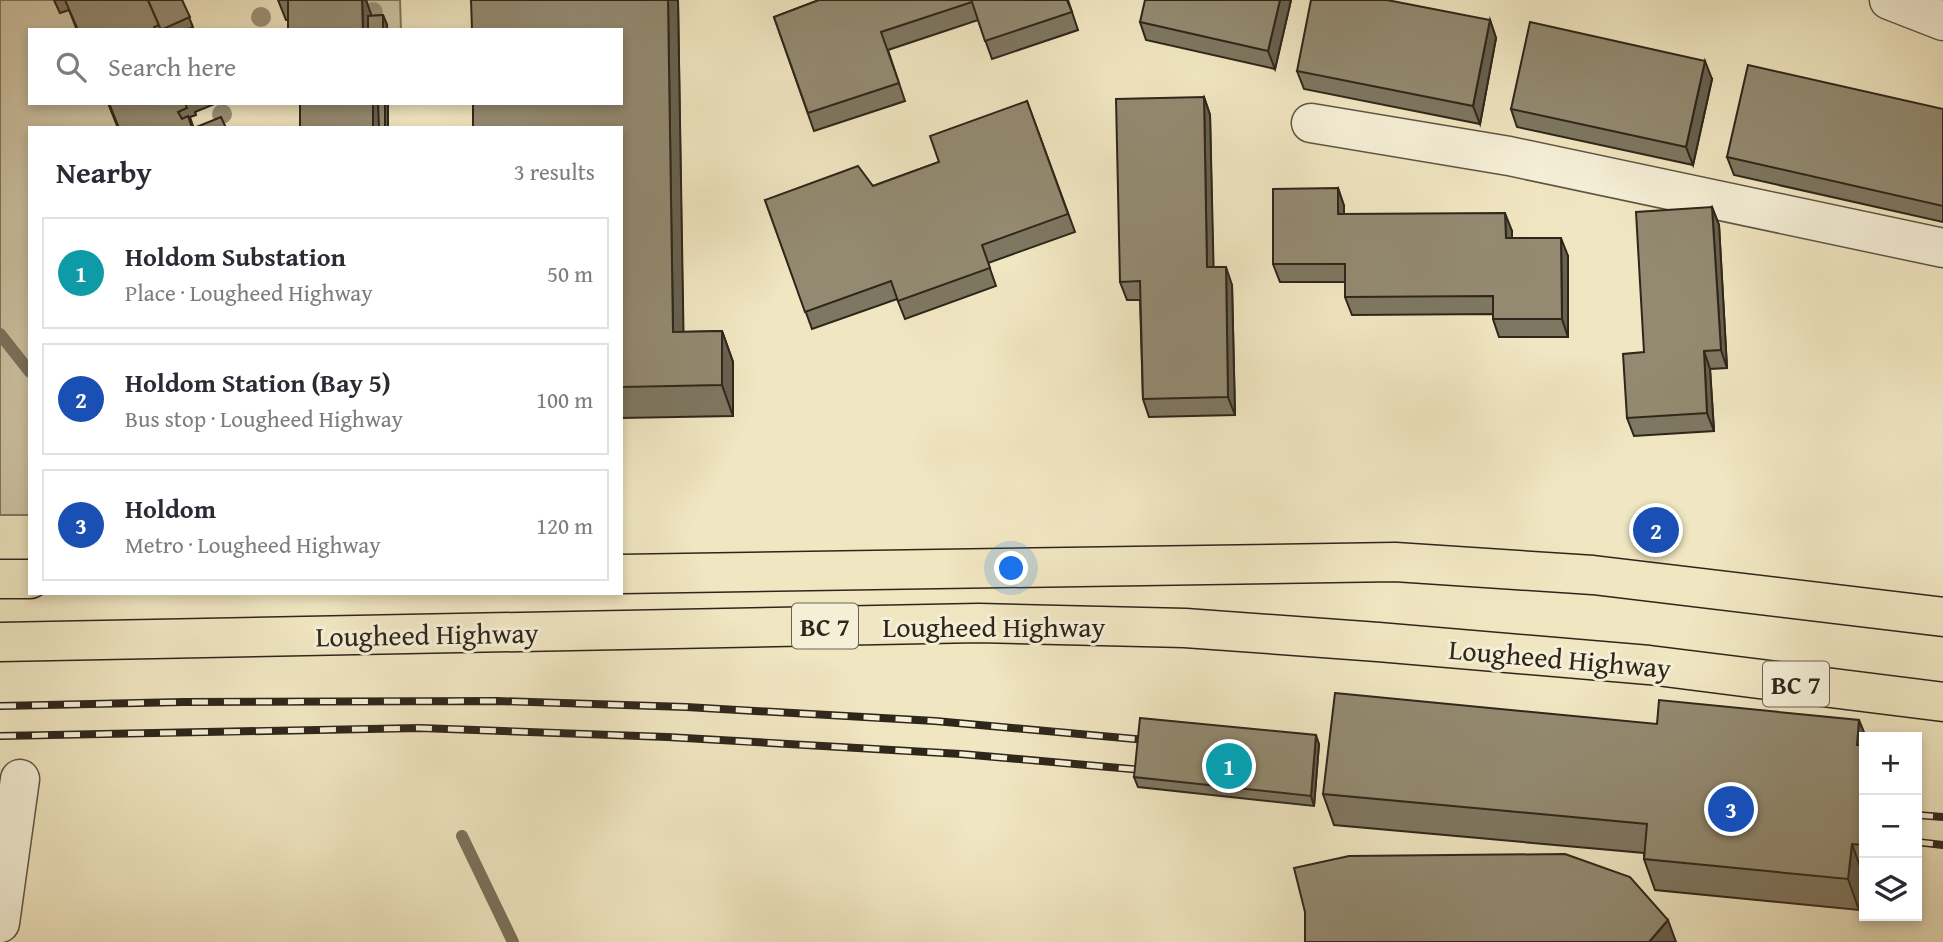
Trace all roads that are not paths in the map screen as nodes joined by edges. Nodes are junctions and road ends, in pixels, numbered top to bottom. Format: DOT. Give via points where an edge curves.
graph roads {
  1 [pos="1889,0"];
  2 [pos="1943,21"];
  3 [pos="1311,123"];
  4 [pos="1943,248"];
  5 [pos="623,574"];
  6 [pos="0,579"];
  7 [pos="28,579"];
  8 [pos="1943,617"];
  9 [pos="0,642"];
  10 [pos="1943,702"];
  11 [pos="20,779"];
  12 [pos="0,923"];
  1 -- 2 [label="street"];
  3 -- 4 [label="street" via="1509,156"];
  5 -- 8 [label="main road, Lougheed Highway / BC 7" via="1395,562 1593,575"];
  6 -- 7 [label="main road"];
  9 -- 10 [label="main road, Lougheed Highway / BC 7" via="979,623 1185,628 1649,665"];
  11 -- 12 [label="street"];
}
